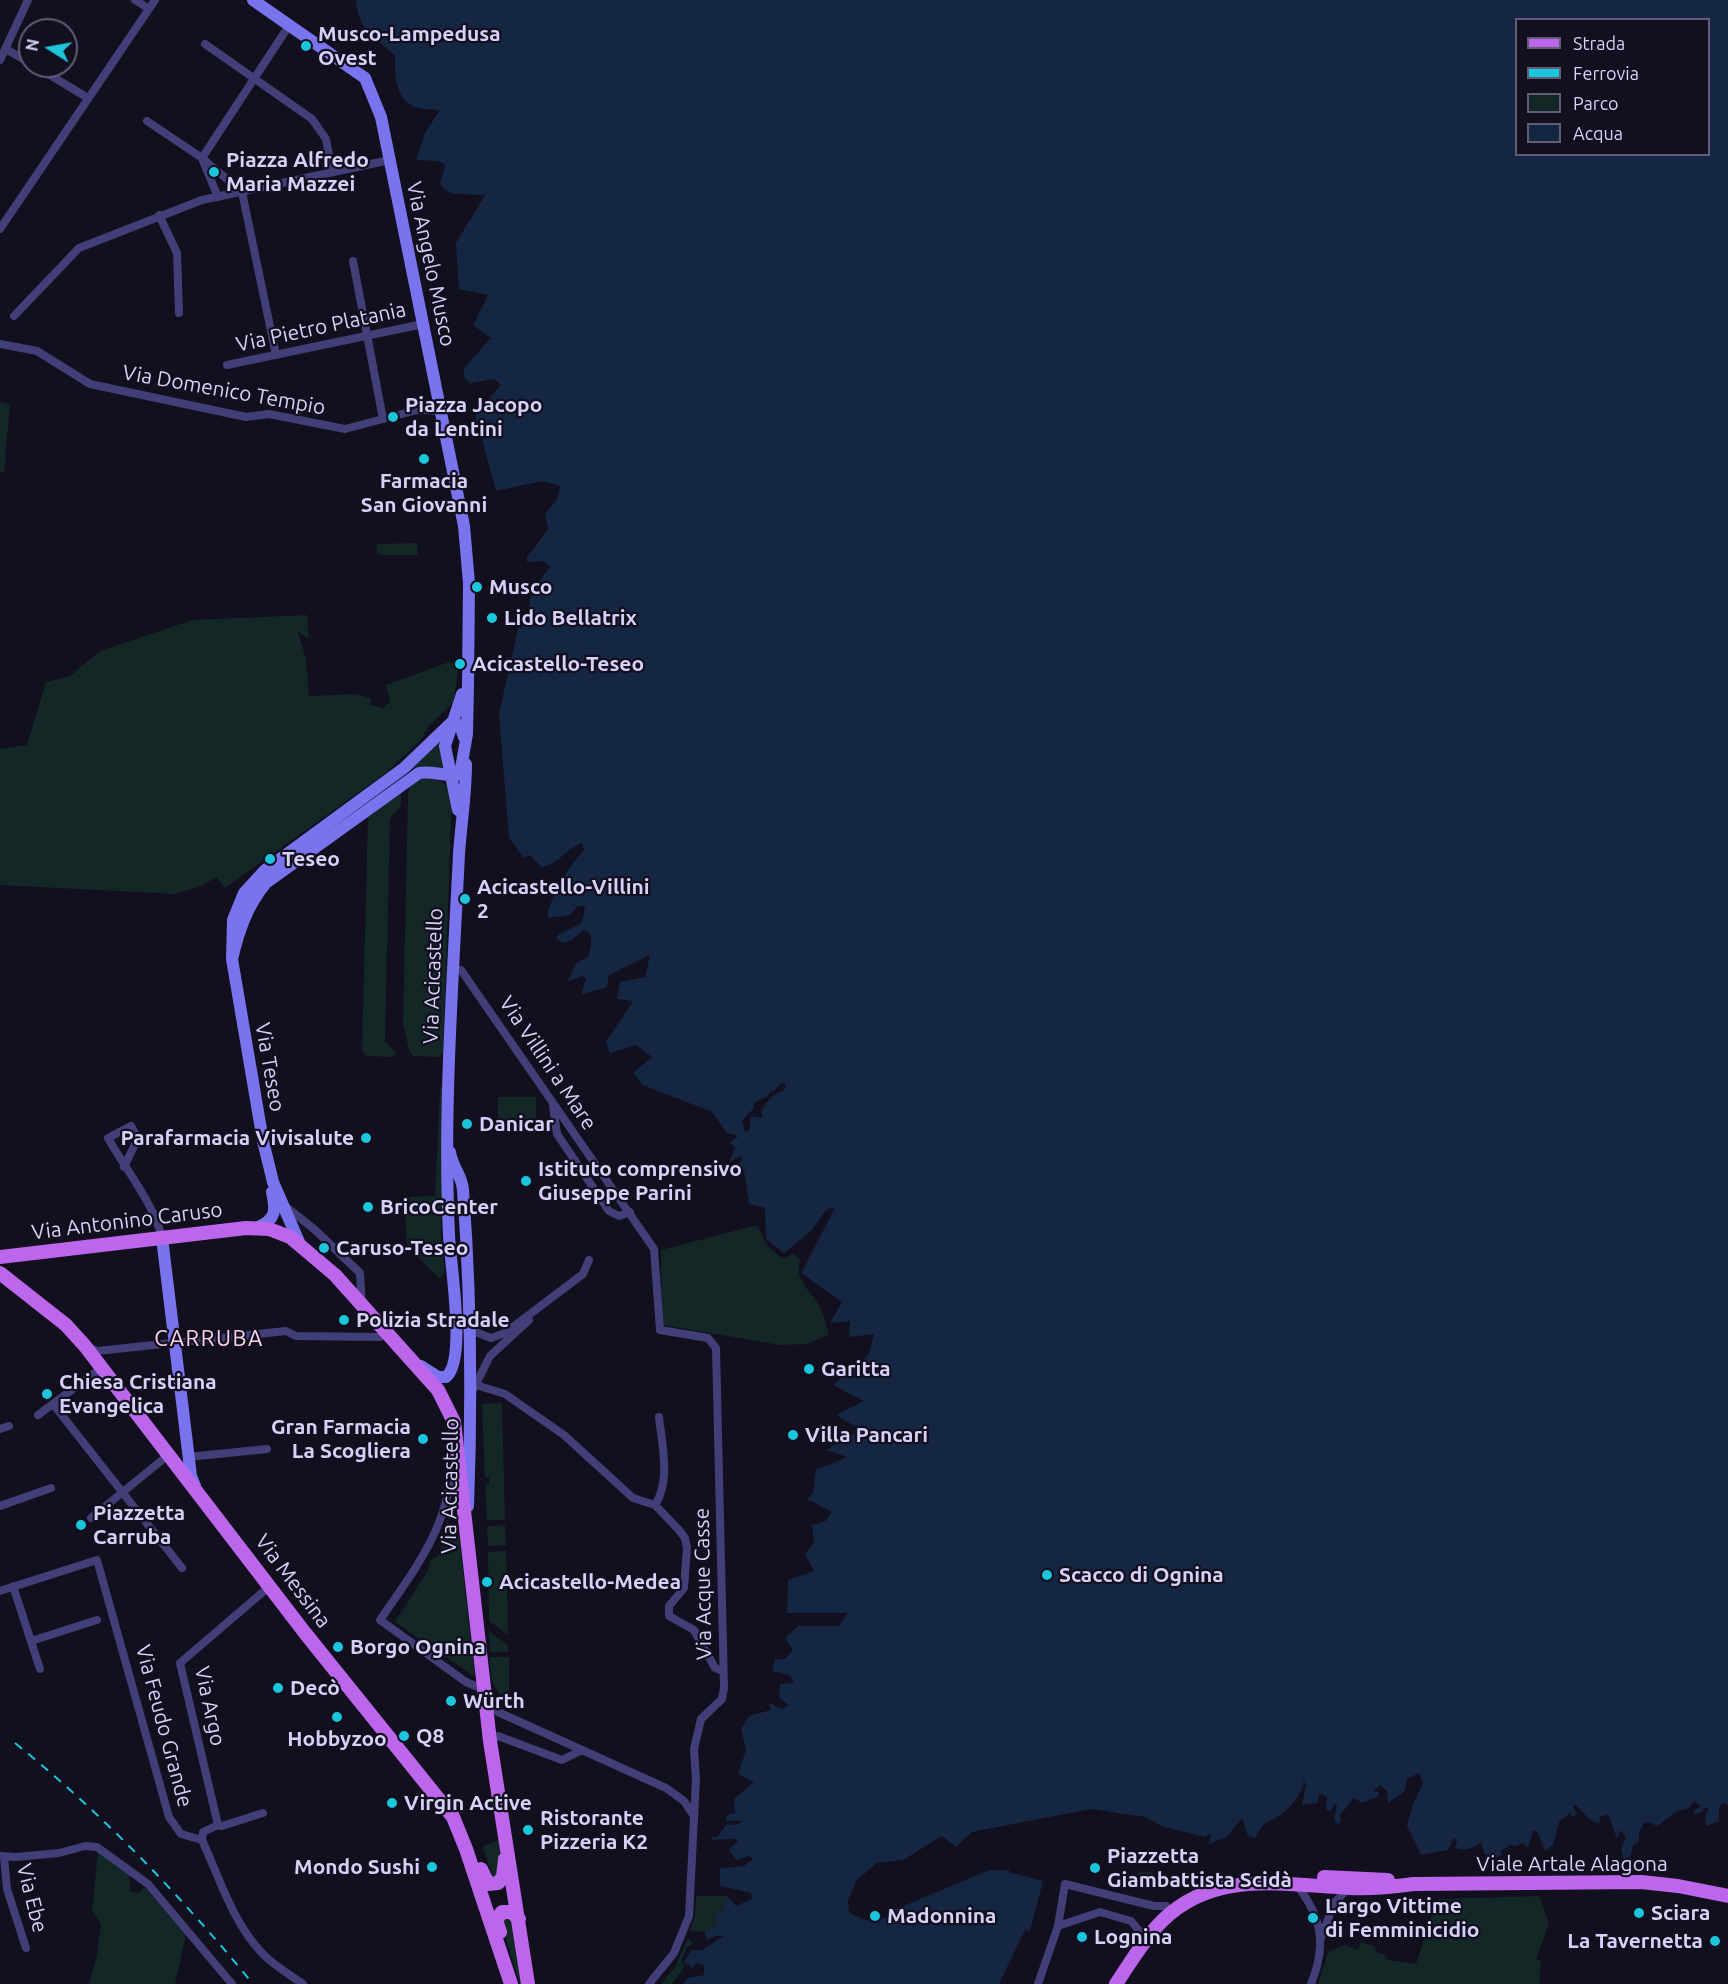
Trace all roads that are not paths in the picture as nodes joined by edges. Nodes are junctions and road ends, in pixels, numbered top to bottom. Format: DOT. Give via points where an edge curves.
graph roads {
  1 [pos="28,0"];
  2 [pos="135,0"];
  3 [pos="154,0"];
  4 [pos="253,0"];
  5 [pos="149,9"];
  6 [pos="290,24"];
  7 [pos="205,44"];
  8 [pos="6,49"];
  9 [pos="18,56"];
  10 [pos="0,60"];
  11 [pos="55,78"];
  12 [pos="254,78"];
  13 [pos="88,98"];
  14 [pos="147,121"];
  15 [pos="202,158"];
  16 [pos="390,160"];
  17 [pos="332,172"];
  18 [pos="242,192"];
  19 [pos="218,196"];
  20 [pos="159,215"];
  21 [pos="0,229"];
  22 [pos="353,261"];
  23 [pos="179,313"];
  24 [pos="14,316"];
  25 [pos="423,324"];
  26 [pos="367,335"];
  27 [pos="0,344"];
  28 [pos="276,355"];
  29 [pos="228,365"];
  30 [pos="440,406"];
  31 [pos="383,419"];
  32 [pos="467,661"];
  33 [pos="452,722"];
  34 [pos="465,749"];
  35 [pos="453,781"];
  36 [pos="460,829"];
  37 [pos="232,959"];
  38 [pos="454,970"];
  39 [pos="553,1102"];
  40 [pos="448,1125"];
  41 [pos="124,1167"];
  42 [pos="461,1176"];
  43 [pos="273,1182"];
  44 [pos="283,1205"];
  45 [pos="630,1212"];
  46 [pos="448,1220"];
  47 [pos="258,1227"];
  48 [pos="162,1238"];
  49 [pos="299,1242"];
  50 [pos="1,1258"];
  51 [pos="589,1260"];
  52 [pos="0,1273"];
  53 [pos="362,1306"];
  54 [pos="535,1313"];
  55 [pos="470,1330"];
  56 [pos="384,1332"];
  57 [pos="712,1341"];
  58 [pos="174,1343"];
  59 [pos="91,1349"];
  60 [pos="412,1358"];
  61 [pos="100,1369"];
  62 [pos="474,1390"];
  63 [pos="53,1404"];
  64 [pos="38,1415"];
  65 [pos="659,1417"];
  66 [pos="455,1433"];
  67 [pos="267,1449"];
  68 [pos="167,1456"];
  69 [pos="188,1457"];
  70 [pos="51,1488"];
  71 [pos="122,1492"];
  72 [pos="199,1493"];
  73 [pos="655,1505"];
  74 [pos="0,1506"];
  75 [pos="445,1513"];
  76 [pos="463,1517"];
  77 [pos="91,1518"];
  78 [pos="467,1534"];
  79 [pos="182,1568"];
  80 [pos="13,1586"];
  81 [pos="270,1586"];
  82 [pos="0,1591"];
  83 [pos="97,1620"];
  84 [pos="31,1641"];
  85 [pos="40,1669"];
  86 [pos="723,1671"];
  87 [pos="486,1697"];
  88 [pos="490,1740"];
  89 [pos="582,1750"];
  90 [pos="262,1813"];
  91 [pos="694,1816"];
  92 [pos="218,1825"];
  93 [pos="202,1840"];
  94 [pos="506,1840"];
  95 [pos="466,1849"];
  96 [pos="2,1856"];
  97 [pos="1296,1884"];
  98 [pos="1414,1884"];
  99 [pos="1350,1888"];
  100 [pos="1728,1896"];
  101 [pos="1166,1906"];
  102 [pos="519,1919"];
  103 [pos="1058,1926"];
  104 [pos="1141,1933"];
  105 [pos="1321,1946"];
  106 [pos="26,1948"];
  107 [pos="232,1984"];
  108 [pos="303,1984"];
  109 [pos="512,1984"];
  110 [pos="528,1984"];
  111 [pos="649,1984"];
  112 [pos="1038,1984"];
  113 [pos="1105,1984"];
  114 [pos="1116,1984"];
  115 [pos="1311,1984"];
  1 -- 8 [label="street"];
  2 -- 5 [label="street"];
  3 -- 5 [label="street"];
  4 -- 6 [label="main road, Via Angelo Musco"];
  5 -- 13 [label="street"];
  6 -- 12 [label="street"];
  6 -- 16 [label="main road, Via Angelo Musco" via="365,78 374,95"];
  7 -- 12 [label="street"];
  8 -- 9 [label="street"];
  8 -- 10 [label="street"];
  11 -- 13 [label="street"];
  12 -- 15 [label="street"];
  12 -- 17 [label="street" via="312,118 326,139"];
  13 -- 21 [label="street"];
  14 -- 15 [label="street"];
  15 -- 18 [label="street"];
  15 -- 19 [label="street"];
  16 -- 17 [label="street"];
  16 -- 25 [label="main road, Via Angelo Musco"];
  17 -- 18 [label="street"];
  18 -- 19 [label="street"];
  18 -- 28 [label="street"];
  19 -- 20 [label="street"];
  20 -- 23 [label="street" via="177,253"];
  20 -- 24 [label="street" via="79,248"];
  22 -- 26 [label="street"];
  25 -- 26 [label="street, Via Pietro Platania"];
  25 -- 30 [label="main road, Via Angelo Musco"];
  26 -- 28 [label="street, Via Pietro Platania"];
  26 -- 31 [label="street"];
  27 -- 31 [label="street, Via Domenico Tempio" via="37,351 90,384 246,417 269,414 345,429"];
  28 -- 29 [label="street, Via Pietro Platania"];
  30 -- 31 [label="street"];
  30 -- 32 [label="main road, Via Angelo Musco" via="464,526 469,595"];
  32 -- 33 [label="main road" via="459,710"];
  32 -- 34 [label="main road"];
  33 -- 34 [label="main road" via="463,728"];
  33 -- 35 [label="main road" via="445,746"];
  33 -- 37 [label="main road" via="404,768 253,881 233,920"];
  34 -- 35 [label="main road" via="461,772"];
  34 -- 36 [label="main road"];
  35 -- 36 [label="main road"];
  35 -- 37 [label="main road" via="424,772 266,883 243,919"];
  36 -- 38 [label="main road, Via Acicastello"];
  37 -- 43 [label="main road, Via Teseo"];
  38 -- 39 [label="street, Via Villini a Mare" via="461,970"];
  38 -- 40 [label="main road, Via Acicastello"];
  39 -- 45 [label="street, Via Villini a Mare"];
  39 -- 45 [label="street" via="557,1134 609,1211 619,1216"];
  40 -- 42 [label="main road, Via Acicastello" via="452,1162"];
  40 -- 46 [label="main road, Via Acicastello"];
  41 -- 41 [label="street" via="108,1138 131,1126 138,1138"];
  41 -- 48 [label="street" via="152,1211"];
  42 -- 46 [label="main road" via="454,1174 450,1178"];
  42 -- 55 [label="main road, Via Acicastello"];
  43 -- 44 [label="main road"];
  43 -- 47 [label="main road" via="274,1216"];
  44 -- 49 [label="main road"];
  44 -- 53 [label="street" via="360,1273"];
  45 -- 57 [label="street, Via Villini a Mare" via="654,1249 660,1330"];
  46 -- 60 [label="main road, Via Acicastello" via="454,1305 453,1369 446,1377 438,1377"];
  47 -- 48 [label="main road, Via Antonino Caruso"];
  47 -- 49 [label="main road"];
  48 -- 50 [label="main road, Via Antonino Caruso"];
  48 -- 58 [label="main road"];
  49 -- 53 [label="main road"];
  51 -- 54 [label="street" via="583,1274"];
  52 -- 59 [label="main road, Via Messina"];
  53 -- 56 [label="main road"];
  54 -- 55 [label="street" via="496,1338"];
  54 -- 62 [label="street" via="490,1356"];
  55 -- 62 [label="main road, Via Acicastello"];
  56 -- 58 [label="street" via="380,1337 296,1336 286,1331"];
  56 -- 60 [label="main road"];
  57 -- 86 [label="street, Via Acque Casse" via="716,1354"];
  58 -- 59 [label="street"];
  58 -- 69 [label="main road"];
  59 -- 61 [label="main road, Via Messina"];
  60 -- 66 [label="main road" via="438,1390 454,1422"];
  61 -- 63 [label="street"];
  61 -- 68 [label="main road, Via Messina"];
  62 -- 73 [label="street" via="505,1394 564,1435 633,1498"];
  62 -- 78 [label="main road, Via Acicastello"];
  63 -- 64 [label="street"];
  63 -- 71 [label="street"];
  65 -- 73 [label="street" via="664,1463"];
  66 -- 75 [label="street"];
  66 -- 76 [label="main road"];
  67 -- 69 [label="street"];
  68 -- 71 [label="street"];
  68 -- 72 [label="main road, Via Messina"];
  69 -- 72 [label="main road"];
  70 -- 74 [label="street"];
  71 -- 77 [label="street"];
  71 -- 79 [label="street"];
  72 -- 81 [label="main road, Via Messina"];
  73 -- 86 [label="street" via="679,1530 687,1548 684,1588 669,1606 669,1616 694,1630 715,1668"];
  75 -- 76 [label="street" via="455,1512"];
  75 -- 87 [label="street" via="425,1555 380,1620"];
  76 -- 78 [label="main road"];
  78 -- 87 [label="main road, Via Acicastello"];
  80 -- 82 [label="street"];
  80 -- 84 [label="street"];
  80 -- 93 [label="street, Via Feudo Grande" via="97,1560 169,1817 181,1834"];
  81 -- 92 [label="street, Via Argo" via="180,1663"];
  81 -- 95 [label="main road, Via Messina" via="453,1817"];
  83 -- 84 [label="street"];
  84 -- 85 [label="street"];
  86 -- 91 [label="street, Via Acque Casse" via="722,1699 701,1719 697,1730"];
  87 -- 88 [label="main road, Via Acicastello"];
  87 -- 89 [label="street" via="498,1712"];
  88 -- 89 [label="street" via="498,1736 562,1761"];
  88 -- 94 [label="main road, Via Acicastello"];
  89 -- 91 [label="street" via="666,1788 684,1801"];
  90 -- 92 [label="street"];
  91 -- 111 [label="street, Via Acque Casse" via="689,1916 674,1953"];
  92 -- 93 [label="street" via="203,1832"];
  93 -- 108 [label="street" via="246,1934 264,1955"];
  94 -- 95 [label="main road" via="503,1877 494,1885 486,1881 477,1858"];
  94 -- 102 [label="main road, Via Acicastello"];
  95 -- 109 [label="main road, Via Messina"];
  96 -- 106 [label="street, Via Ebe" via="7,1889"];
  96 -- 107 [label="street" via="98,1847 148,1884"];
  97 -- 99 [label="main road, Viale Artale Alagona"];
  97 -- 105 [label="street" via="1311,1904"];
  97 -- 114 [label="main road, Viale Artale Alagona" via="1235,1884 1190,1900 1158,1926"];
  98 -- 99 [label="main road, Viale Artale Alagona"];
  98 -- 100 [label="main road, Viale Artale Alagona" via="1651,1883"];
  98 -- 101 [label="main road, Viale Artale Alagona" via="1239,1875 1206,1883"];
  99 -- 105 [label="street" via="1334,1903"];
  101 -- 103 [label="street" via="1065,1884"];
  101 -- 104 [label="main road, Viale Artale Alagona"];
  102 -- 109 [label="main road" via="504,1911 496,1920 514,1975"];
  102 -- 110 [label="main road"];
  103 -- 104 [label="street" via="1100,1912 1131,1921"];
  103 -- 112 [label="street"];
  104 -- 113 [label="main road, Viale Artale Alagona"];
  105 -- 115 [label="street"];
}
